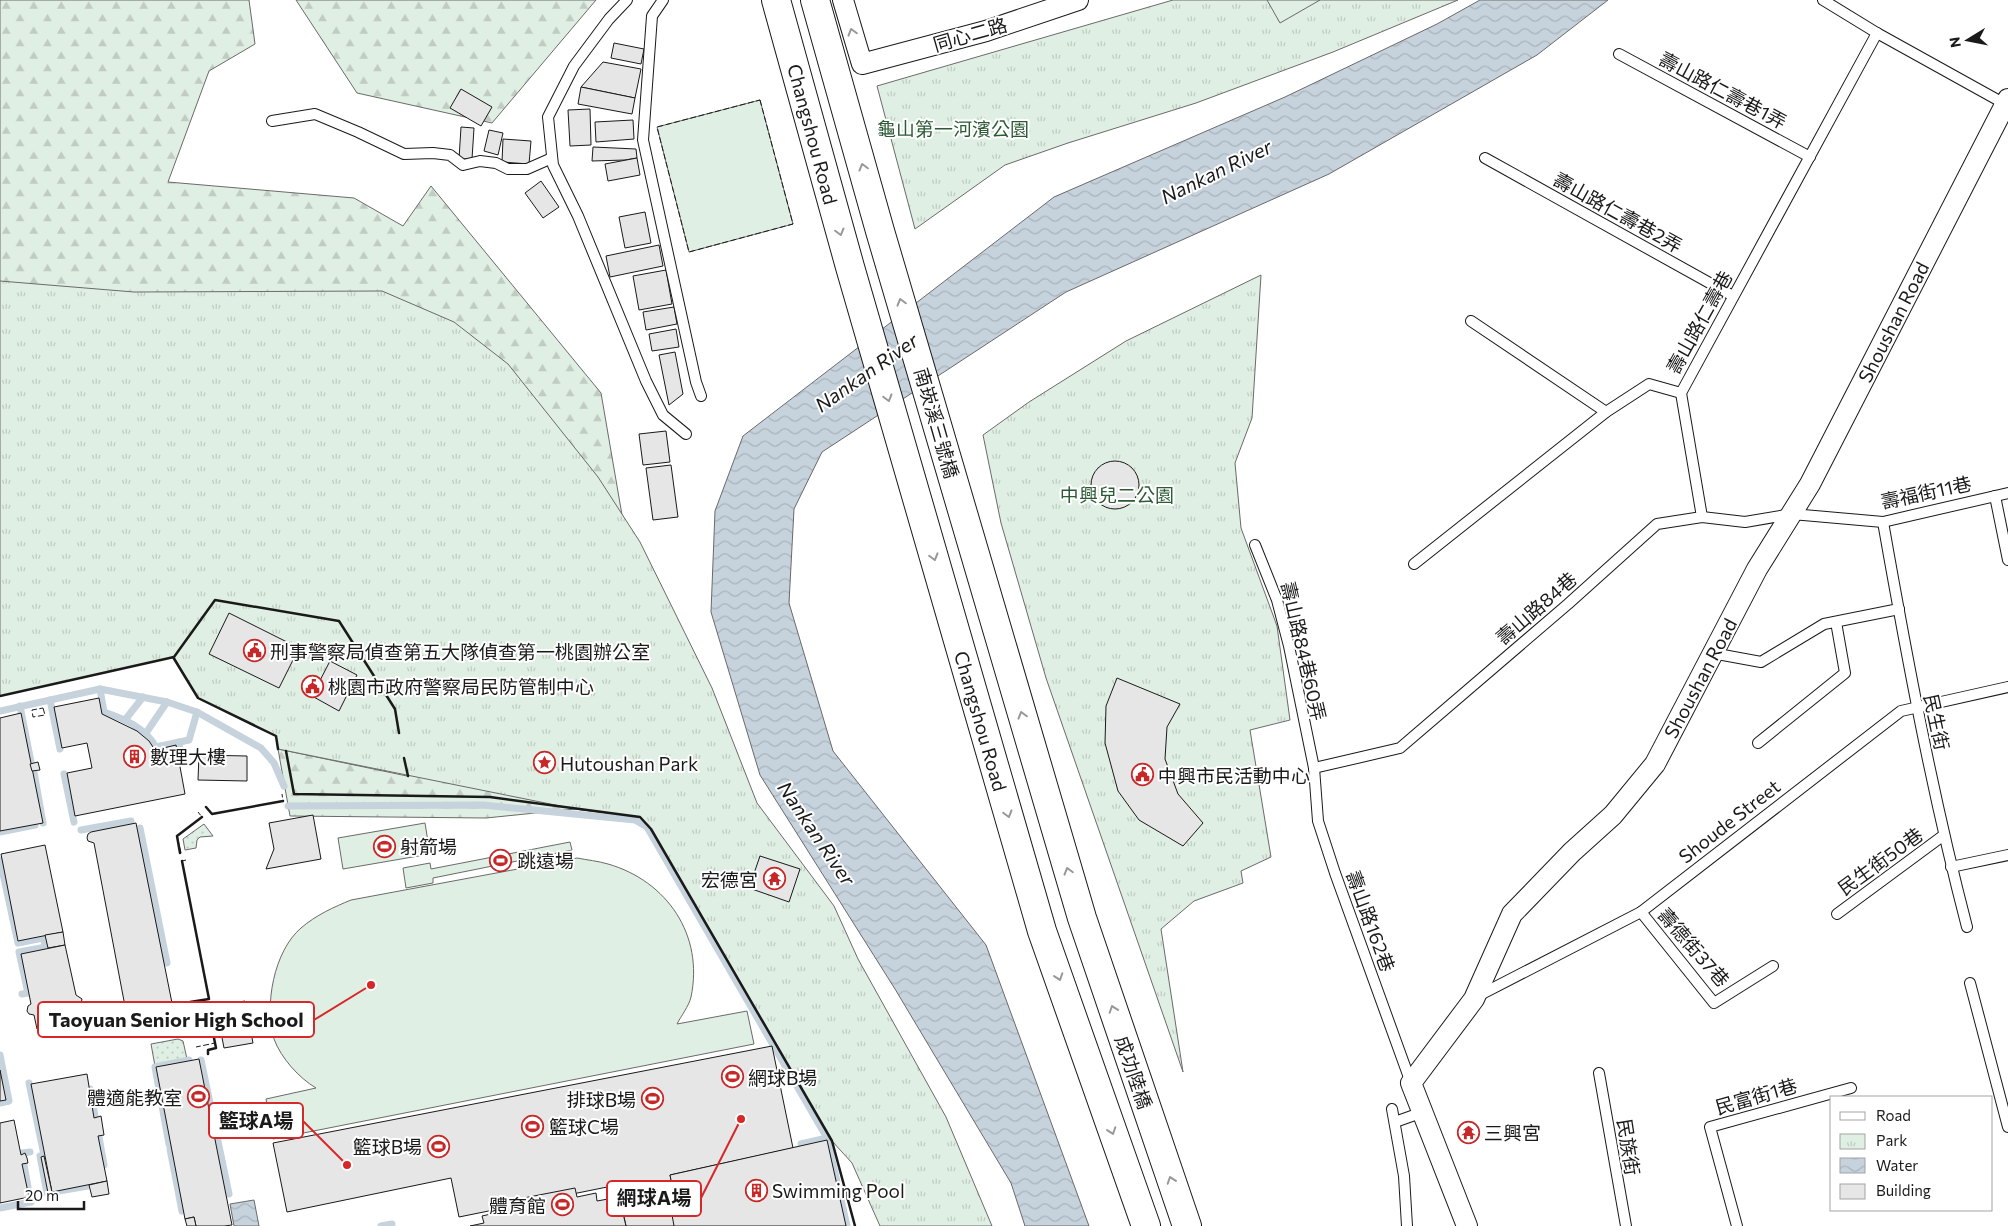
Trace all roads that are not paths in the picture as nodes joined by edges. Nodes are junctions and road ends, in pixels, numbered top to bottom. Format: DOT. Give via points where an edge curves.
graph roads {
  1 [pos="627,0"];
  2 [pos="663,0"];
  3 [pos="776,0"];
  4 [pos="815,0"];
  5 [pos="843,0"];
  6 [pos="1078,0"];
  7 [pos="1823,0"];
  8 [pos="1877,33"];
  9 [pos="1619,54"];
  10 [pos="2007,101"];
  11 [pos="272,121"];
  12 [pos="1810,156"];
  13 [pos="552,158"];
  14 [pos="1485,158"];
  15 [pos="880,231"];
  16 [pos="1734,296"];
  17 [pos="1471,321"];
  18 [pos="1681,393"];
  19 [pos="701,396"];
  20 [pos="1606,412"];
  21 [pos="686,434"];
  22 [pos="2008,493"];
  23 [pos="1995,496"];
  24 [pos="1792,514"];
  25 [pos="1702,517"];
  26 [pos="1883,522"];
  27 [pos="1255,545"];
  28 [pos="2008,560"];
  29 [pos="1414,564"];
  30 [pos="1899,609"];
  31 [pos="1836,622"];
  32 [pos="1712,653"];
  33 [pos="2008,687"];
  34 [pos="1916,707"];
  35 [pos="1758,743"];
  36 [pos="1314,768"];
  37 [pos="1944,836"];
  38 [pos="2008,856"];
  39 [pos="1951,867"];
  40 [pos="1641,912"];
  41 [pos="1837,914"];
  42 [pos="1082,918"];
  43 [pos="1967,927"];
  44 [pos="1773,966"];
  45 [pos="1970,983"];
  46 [pos="1474,999"];
  47 [pos="1599,1073"];
  48 [pos="1411,1083"];
  49 [pos="1852,1088"];
  50 [pos="1392,1109"];
  51 [pos="1423,1112"];
  52 [pos="1395,1122"];
  53 [pos="2008,1127"];
  54 [pos="1146,1226"];
  55 [pos="1187,1226"];
  56 [pos="1407,1226"];
  57 [pos="1467,1226"];
  58 [pos="1626,1226"];
  59 [pos="1737,1226"];
  1 -- 13 [label="lane" via="574,66 548,117"];
  2 -- 19 [label="lane" via="652,16 643,140"];
  3 -- 54 [label="main road, Changshou Road, one-way" via="1042,932"];
  15 -- 4 [label="main road, Changshou Road, one-way"];
  6 -- 5 [label="street, 同心二路, one-way" via="986,31 862,64"];
  7 -- 8 [label="lane"];
  8 -- 10 [label="lane"];
  8 -- 12 [label="lane, 壽山路仁壽巷"];
  9 -- 12 [label="lane, 壽山路仁壽巷1弄"];
  10 -- 24 [label="street, Shoushan Road"];
  11 -- 13 [label="lane" via="315,114 404,154 450,155 463,165 480,161 508,169 527,169"];
  12 -- 16 [label="lane, 壽山路仁壽巷"];
  13 -- 21 [label="lane" via="650,389 663,415"];
  14 -- 16 [label="lane, 壽山路仁壽巷2弄"];
  42 -- 15 [label="main road, 南崁溪三號橋, one-way"];
  16 -- 18 [label="lane, 壽山路仁壽巷"];
  17 -- 20 [label="lane"];
  18 -- 20 [label="lane, 壽山路仁壽巷" via="1649,384"];
  18 -- 25 [label="lane"];
  20 -- 29 [label="lane, 壽山路仁壽巷"];
  22 -- 23 [label="lane, 壽福街11巷"];
  23 -- 26 [label="lane, 壽福街11巷"];
  23 -- 28 [label="lane"];
  24 -- 25 [label="lane, 壽山路84巷" via="1745,522"];
  24 -- 26 [label="lane, 壽福街11巷"];
  24 -- 32 [label="street, Shoushan Road" via="1757,569"];
  25 -- 36 [label="lane, 壽山路84巷" via="1657,524 1400,748"];
  26 -- 30 [label="lane, 民生街"];
  27 -- 36 [label="lane, 壽山路84巷60弄" via="1277,600"];
  30 -- 31 [label="lane"];
  30 -- 34 [label="lane, 民生街"];
  31 -- 32 [label="lane" via="1824,624 1761,662"];
  31 -- 35 [label="lane" via="1845,673"];
  32 -- 46 [label="street, Shoushan Road" via="1655,764 1613,815 1512,914"];
  33 -- 34 [label="lane, Shoude Street"];
  34 -- 37 [label="lane, 民生街"];
  34 -- 40 [label="lane, Shoude Street" via="1901,711"];
  36 -- 48 [label="lane, 壽山路162巷" via="1318,821"];
  37 -- 39 [label="lane, 民生街"];
  37 -- 41 [label="lane, 民生街50巷"];
  38 -- 39 [label="lane"];
  39 -- 43 [label="lane, 民生街"];
  40 -- 44 [label="lane, 壽德街37巷" via="1714,1003"];
  40 -- 46 [label="lane, Shoude Street"];
  55 -- 42 [label="main road, 成功陸橋, one-way"];
  45 -- 53 [label="lane"];
  46 -- 48 [label="street, Shoushan Road"];
  47 -- 58 [label="lane, 民族街"];
  48 -- 51 [label="street"];
  49 -- 59 [label="lane, 民富街1巷" via="1710,1127"];
  50 -- 52 [label="lane"];
  51 -- 52 [label="lane"];
  51 -- 57 [label="street"];
  52 -- 56 [label="lane" via="1404,1176"];
}
